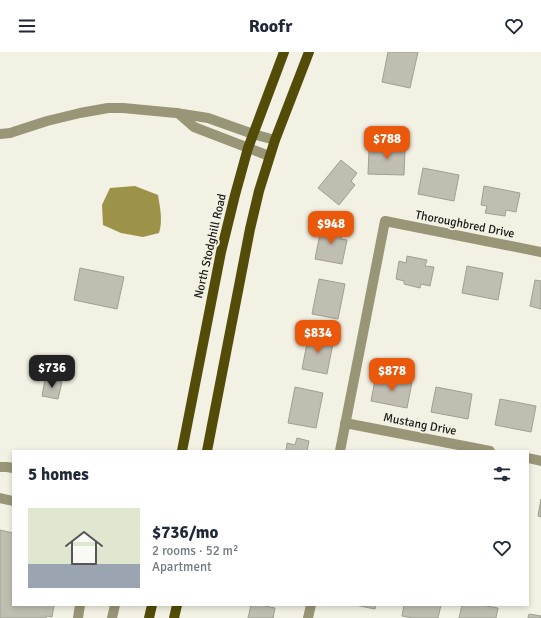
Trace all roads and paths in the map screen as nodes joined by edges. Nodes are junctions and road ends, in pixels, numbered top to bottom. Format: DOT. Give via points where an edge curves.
graph roads {
  1 [pos="284,52"];
  2 [pos="309,52"];
  3 [pos="178,113"];
  4 [pos="0,134"];
  5 [pos="253,134"];
  6 [pos="275,140"];
  7 [pos="248,148"];
  8 [pos="269,156"];
  9 [pos="541,252"];
  10 [pos="345,423"];
  11 [pos="182,450"];
  12 [pos="207,450"];
  13 [pos="340,450"];
  14 [pos="485,450"];
  15 [pos="529,458"];
  16 [pos="541,461"];
  17 [pos="0,467"];
  18 [pos="12,468"];
  19 [pos="0,498"];
  20 [pos="12,501"];
  21 [pos="80,606"];
  22 [pos="115,606"];
  23 [pos="152,606"];
  24 [pos="177,606"];
  25 [pos="311,606"];
  26 [pos="78,618"];
  27 [pos="112,618"];
  28 [pos="149,618"];
  29 [pos="174,618"];
  30 [pos="308,618"];
  1 -- 5 [label="main road, North Stodghill Road"];
  2 -- 6 [label="main road"];
  3 -- 4 [label="street" via="108,108 47,120"];
  3 -- 5 [label="street" via="208,118"];
  3 -- 7 [label="street" via="194,127"];
  5 -- 6 [label="street"];
  5 -- 7 [label="main road, North Stodghill Road"];
  6 -- 8 [label="main road"];
  7 -- 8 [label="street"];
  7 -- 11 [label="main road, North Stodghill Road" via="221,252"];
  8 -- 12 [label="main road" via="250,229"];
  9 -- 10 [label="street, Thoroughbred Drive" via="385,221"];
  10 -- 13 [label="street"];
  10 -- 14 [label="street, Mustang Drive"];
  15 -- 16 [label="street"];
  17 -- 18 [label="street"];
  19 -- 20 [label="street"];
  21 -- 26 [label="street"];
  22 -- 27 [label="street"];
  23 -- 28 [label="main road"];
  24 -- 29 [label="main road"];
  25 -- 30 [label="street"];
}
